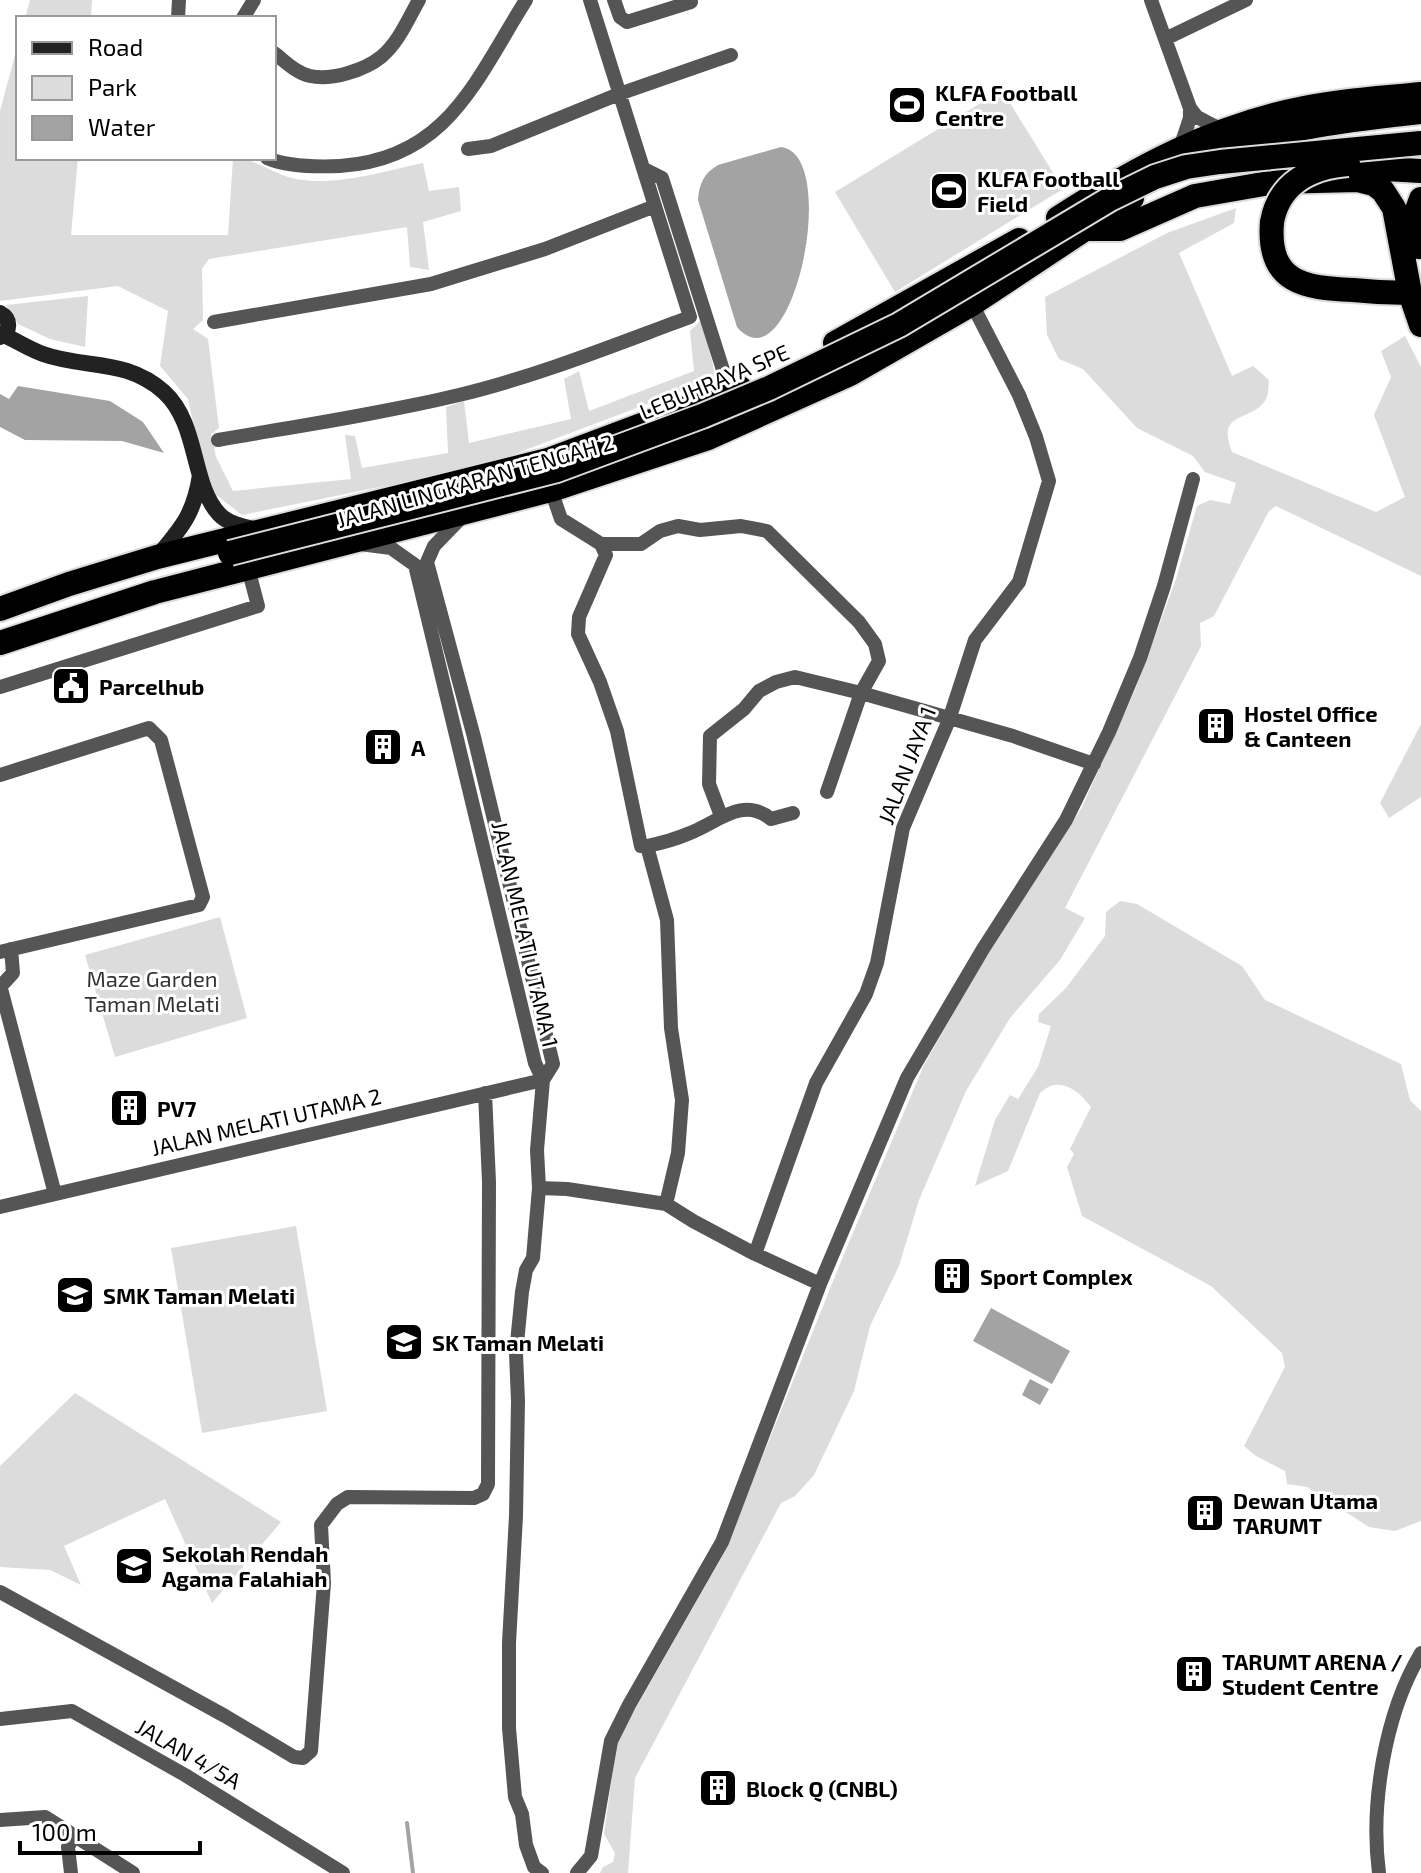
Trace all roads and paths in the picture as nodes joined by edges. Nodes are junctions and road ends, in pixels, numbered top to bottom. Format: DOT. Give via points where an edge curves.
graph roads {
  1 [pos="419,0"];
  2 [pos="526,0"];
  3 [pos="590,0"];
  4 [pos="614,0"];
  5 [pos="1151,0"];
  6 [pos="1245,0"];
  7 [pos="691,2"];
  8 [pos="1165,39"];
  9 [pos="276,55"];
  10 [pos="731,55"];
  11 [pos="619,94"];
  12 [pos="1421,94"];
  13 [pos="1190,108"];
  14 [pos="1421,112"];
  15 [pos="1222,130"];
  16 [pos="1421,143"];
  17 [pos="1180,148"];
  18 [pos="468,149"];
  19 [pos="1421,158"];
  20 [pos="276,160"];
  21 [pos="644,169"];
  22 [pos="1421,171"];
  23 [pos="1195,196"];
  24 [pos="1421,199"];
  25 [pos="655,206"];
  26 [pos="1087,229"];
  27 [pos="1421,266"];
  28 [pos="1410,293"];
  29 [pos="972,304"];
  30 [pos="0,313"];
  31 [pos="214,322"];
  32 [pos="1421,325"];
  33 [pos="2,336"];
  34 [pos="730,392"];
  35 [pos="218,440"];
  36 [pos="200,474"];
  37 [pos="1193,479"];
  38 [pos="551,490"];
  39 [pos="464,514"];
  40 [pos="264,531"];
  41 [pos="349,543"];
  42 [pos="601,544"];
  43 [pos="157,557"];
  44 [pos="239,560"];
  45 [pos="69,584"];
  46 [pos="0,591"];
  47 [pos="0,609"];
  48 [pos="0,625"];
  49 [pos="0,643"];
  50 [pos="0,687"];
  51 [pos="861,693"];
  52 [pos="949,720"];
  53 [pos="1094,764"];
  54 [pos="0,775"];
  55 [pos="827,792"];
  56 [pos="793,813"];
  57 [pos="721,816"];
  58 [pos="647,846"];
  59 [pos="6,951"];
  60 [pos="1,985"];
  61 [pos="543,1080"];
  62 [pos="485,1093"];
  63 [pos="539,1188"];
  64 [pos="55,1194"];
  65 [pos="666,1204"];
  66 [pos="0,1207"];
  67 [pos="755,1254"];
  68 [pos="820,1284"];
  69 [pos="0,1592"];
  70 [pos="1421,1653"];
  71 [pos="0,1719"];
  72 [pos="0,1820"];
  73 [pos="74,1835"];
  74 [pos="71,1873"];
  75 [pos="133,1873"];
  76 [pos="343,1873"];
  77 [pos="542,1873"];
  78 [pos="577,1873"];
  79 [pos="1379,1873"];
  1 -- 9 [label="street" via="398,39 380,58 355,70 311,76"];
  2 -- 20 [label="street" via="467,98 417,143 357,165"];
  3 -- 11 [label="street"];
  4 -- 7 [label="street" via="627,22"];
  5 -- 8 [label="street"];
  6 -- 8 [label="street"];
  8 -- 13 [label="street"];
  10 -- 11 [label="street"];
  11 -- 18 [label="street" via="491,146"];
  11 -- 21 [label="street"];
  12 -- 15 [label="highway, JALAN LINGKARAN TENGAH 2" via="1304,108"];
  13 -- 15 [label="street"];
  13 -- 17 [label="street"];
  14 -- 26 [label="highway, JALAN LINGKARAN TENGAH 2" via="1315,124 1232,148 1157,183"];
  15 -- 17 [label="highway, JALAN LINGKARAN TENGAH 2"];
  16 -- 44 [label="highway, LEBUHRAYA SPE, bridge" via="1220,162 1155,177 899,325 769,388 557,470"];
  17 -- 34 [label="highway, JALAN LINGKARAN TENGAH 2" via="1107,185 859,331"];
  19 -- 28 [label="highway, bridge" via="1313,171 1286,190 1272,222 1277,264 1300,283 1321,289"];
  21 -- 25 [label="street"];
  21 -- 34 [label="street" via="662,178"];
  22 -- 23 [label="highway" via="1349,167 1278,173"];
  23 -- 26 [label="highway" via="1120,229"];
  23 -- 28 [label="highway" via="1275,182 1374,184 1394,208"];
  24 -- 27 [label="highway" via="1414,218"];
  25 -- 31 [label="street" via="545,249 431,284"];
  25 -- 35 [label="street" via="690,317 461,395"];
  26 -- 29 [label="highway, JALAN LINGKARAN TENGAH 2"];
  28 -- 32 [label="highway"];
  29 -- 38 [label="highway, JALAN LINGKARAN TENGAH 2" via="850,374 708,438"];
  29 -- 52 [label="street, JALAN JAYA 1" via="1019,395 1049,481 1019,582 975,640"];
  30 -- 33 [label="street" via="9,324"];
  33 -- 36 [label="street" via="42,353 126,369 162,391 182,419"];
  34 -- 40 [label="highway, JALAN LINGKARAN TENGAH 2" via="548,460"];
  36 -- 40 [label="street" via="219,514"];
  36 -- 43 [label="street" via="191,511"];
  37 -- 53 [label="street" via="1140,658"];
  38 -- 39 [label="highway, JALAN LINGKARAN TENGAH 2"];
  38 -- 42 [label="street" via="561,519"];
  39 -- 41 [label="highway, JALAN LINGKARAN TENGAH 2"];
  39 -- 61 [label="street, JALAN MELATI UTAMA 1" via="434,546 427,562 553,1064"];
  40 -- 43 [label="highway, JALAN LINGKARAN TENGAH 2"];
  41 -- 44 [label="highway, JALAN LINGKARAN TENGAH 2"];
  41 -- 61 [label="street, JALAN MELATI UTAMA 1" via="391,548 415,565"];
  42 -- 51 [label="street" via="641,544 678,526 767,531 875,644 879,661"];
  42 -- 58 [label="street" via="606,555 579,617 578,634 617,731 641,846"];
  43 -- 45 [label="highway, JALAN LINGKARAN TENGAH 2"];
  44 -- 48 [label="highway, LEBUHRAYA SPE" via="46,608"];
  44 -- 49 [label="highway, JALAN LINGKARAN TENGAH 2"];
  44 -- 50 [label="street" via="258,606"];
  45 -- 46 [label="highway" via="38,578"];
  45 -- 47 [label="highway, JALAN LINGKARAN TENGAH 2"];
  51 -- 52 [label="street"];
  51 -- 55 [label="street"];
  51 -- 57 [label="street" via="795,677 759,691 710,736 709,784"];
  52 -- 53 [label="street"];
  52 -- 67 [label="street, JALAN JAYA 1" via="903,828 866,994 816,1083"];
  53 -- 68 [label="street" via="1066,820 907,1078"];
  54 -- 59 [label="street" via="149,728 161,740 203,897 199,905"];
  56 -- 57 [label="street" via="771,819 750,808"];
  57 -- 58 [label="street" via="693,832"];
  58 -- 65 [label="street" via="667,920 671,1028 682,1100 678,1153"];
  59 -- 60 [label="street" via="13,973"];
  60 -- 64 [label="street"];
  61 -- 62 [label="street, JALAN MELATI UTAMA 2"];
  61 -- 63 [label="street"];
  62 -- 64 [label="street, JALAN MELATI UTAMA 2"];
  62 -- 69 [label="street" via="488,1484 474,1498 348,1497 327,1514 321,1525 324,1583 311,1751 294,1757"];
  63 -- 65 [label="street"];
  63 -- 77 [label="street" via="516,1353 509,1728 515,1797 526,1845"];
  64 -- 66 [label="street, JALAN MELATI UTAMA 2"];
  65 -- 67 [label="street"];
  67 -- 68 [label="street"];
  68 -- 78 [label="street" via="722,1542 611,1741 591,1856"];
  70 -- 79 [label="street" via="1392,1721 1380,1780"];
  71 -- 76 [label="street, JALAN 4/5A" via="72,1711"];
  72 -- 73 [label="street" via="45,1817"];
  73 -- 74 [label="street" via="68,1847"];
  73 -- 75 [label="street"];
}
